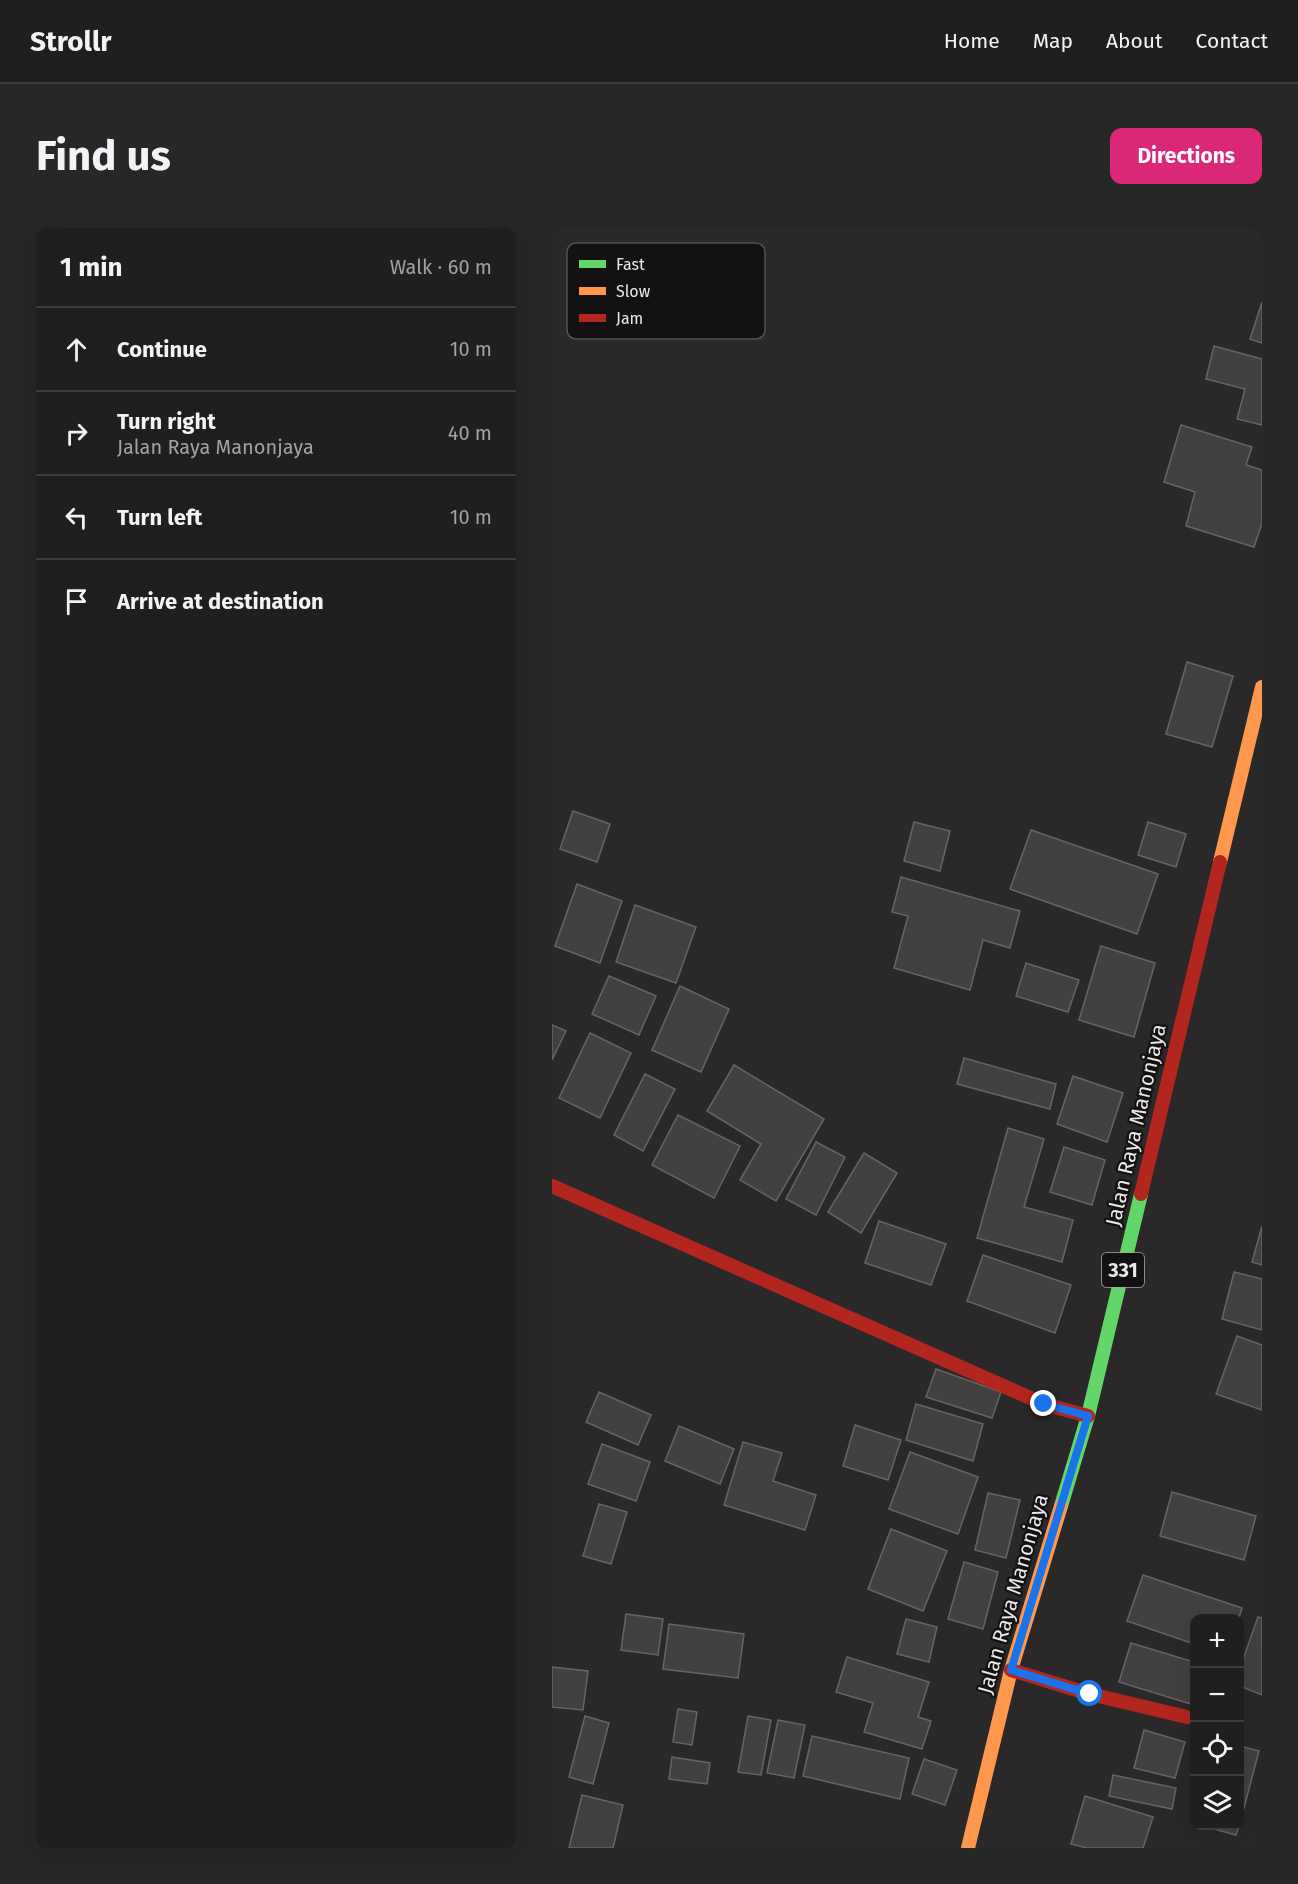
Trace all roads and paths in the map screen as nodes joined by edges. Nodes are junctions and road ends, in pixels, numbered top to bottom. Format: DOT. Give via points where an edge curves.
graph roads {
  1 [pos="1262,687"];
  2 [pos="552,1186"];
  3 [pos="1088,1416"];
  4 [pos="1011,1670"];
  5 [pos="1186,1717"];
  6 [pos="968,1848"];
  1 -- 3 [label="main road, Jalan Raya Manonjaya / 331"];
  2 -- 3 [label="main road" via="1044,1404"];
  3 -- 4 [label="main road, Jalan Raya Manonjaya / 331"];
  4 -- 5 [label="main road"];
  4 -- 6 [label="main road, Jalan Raya Manonjaya / 331"];
}
